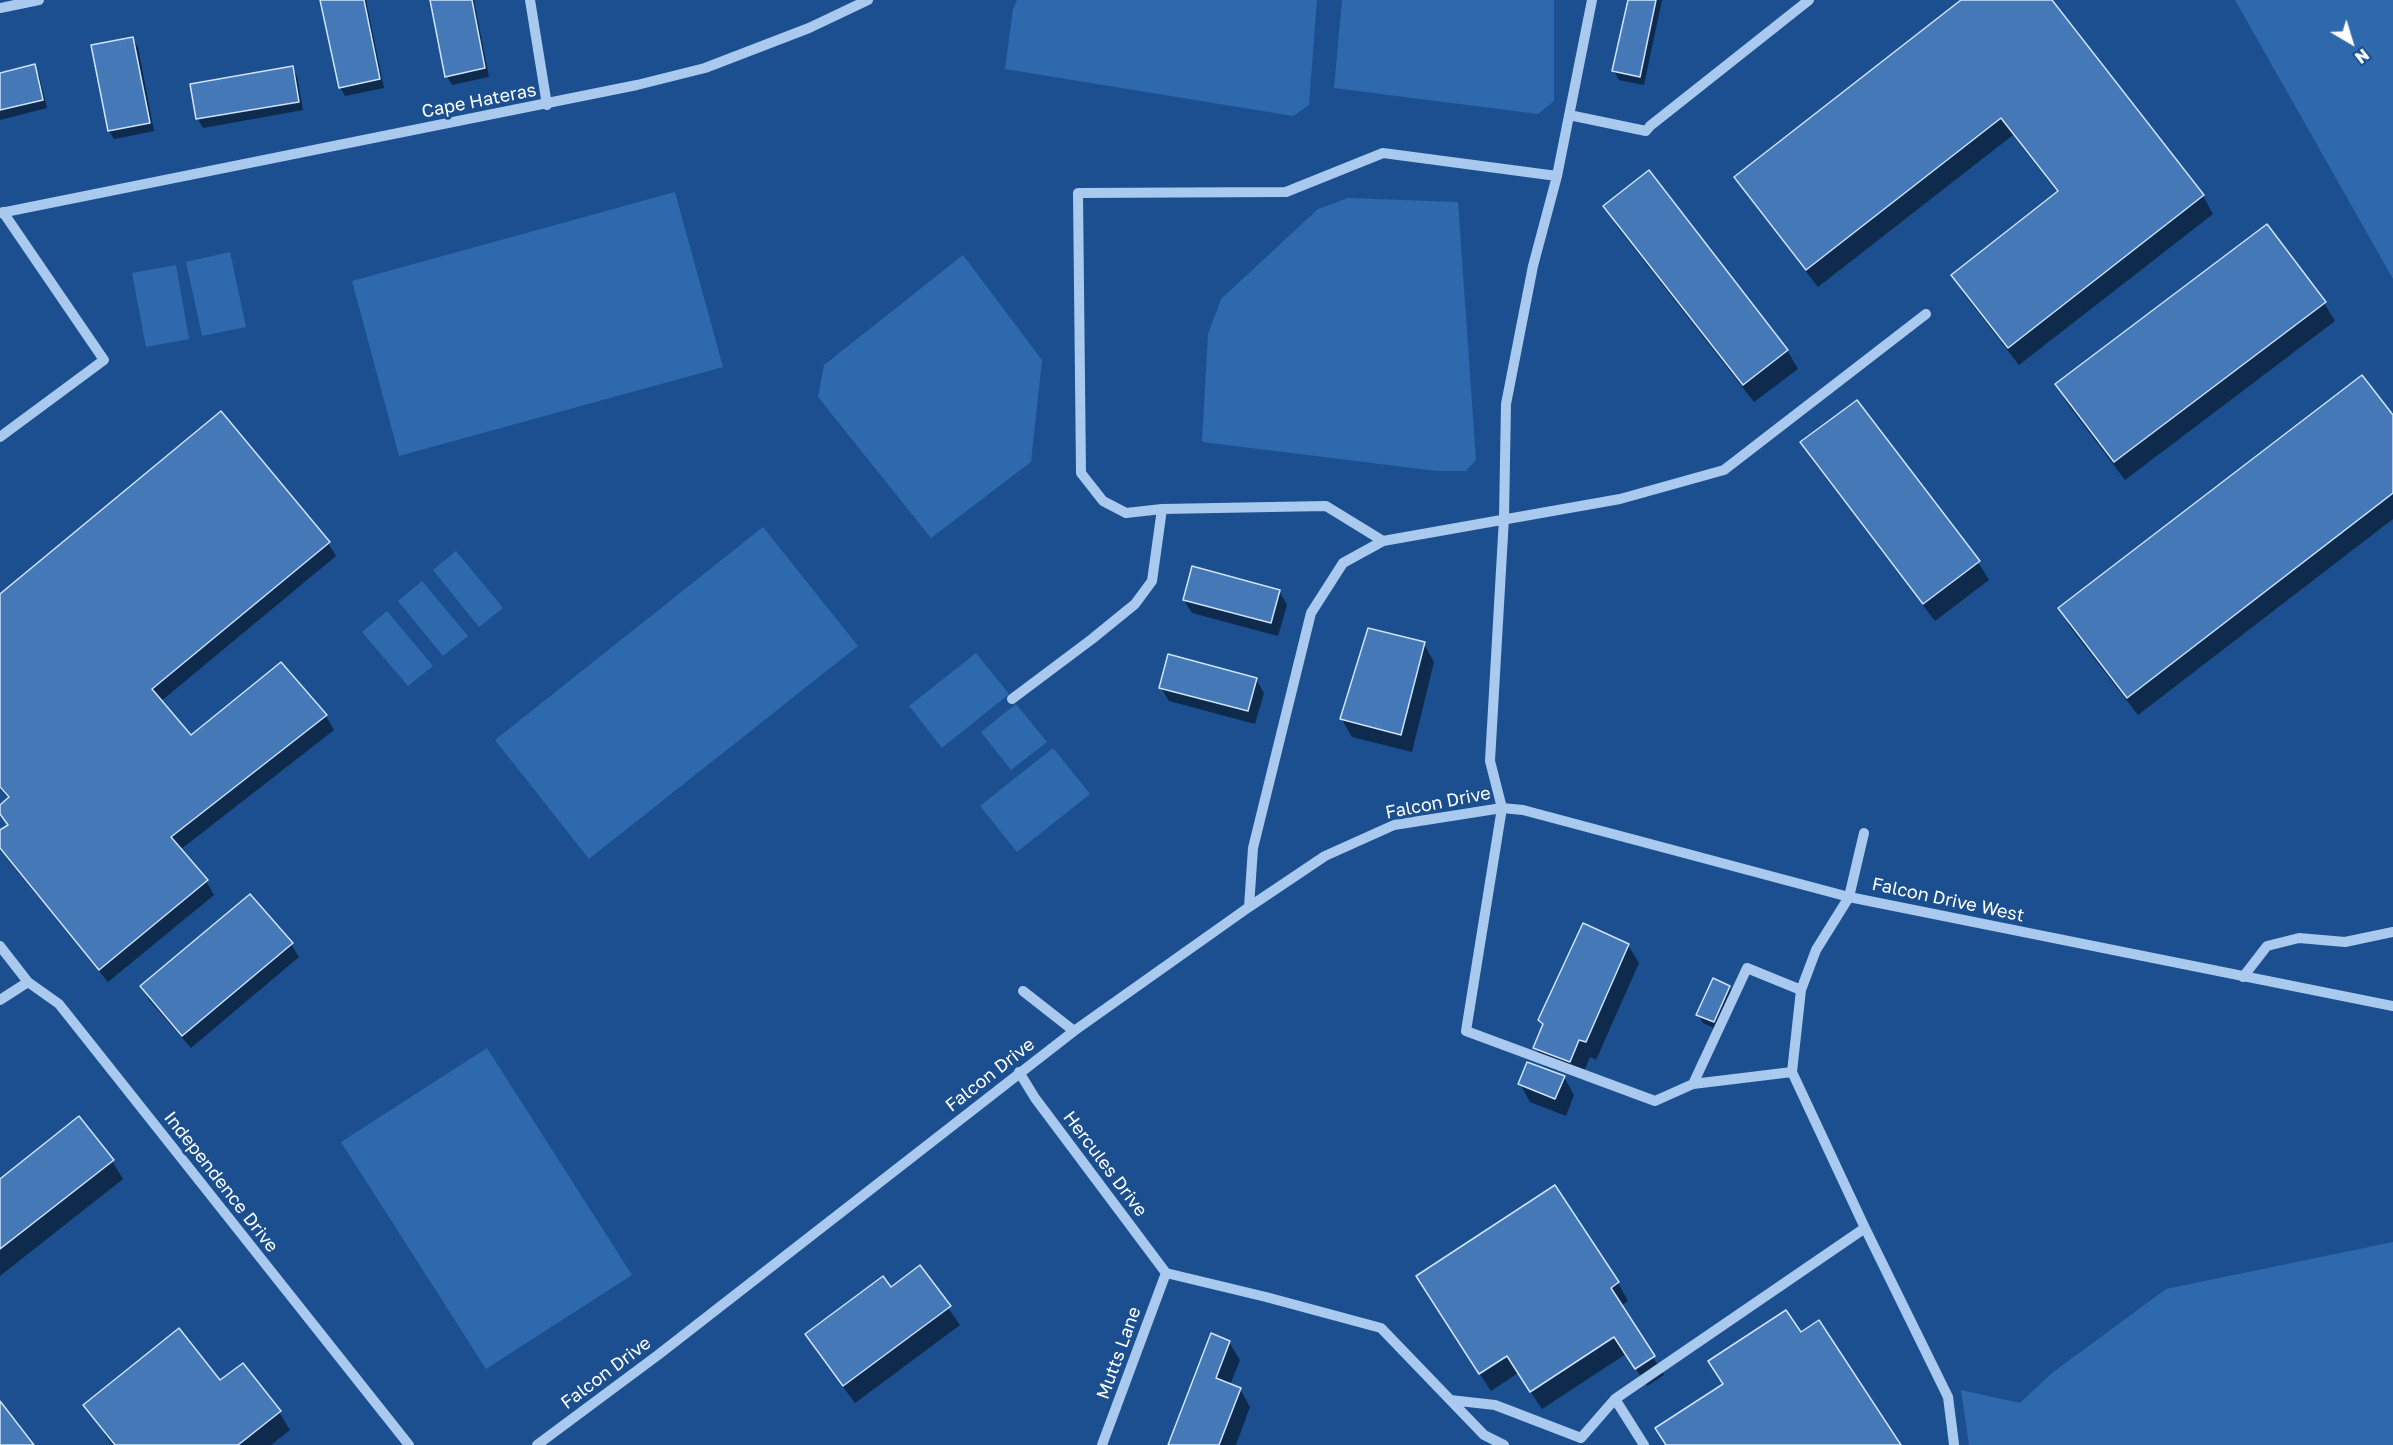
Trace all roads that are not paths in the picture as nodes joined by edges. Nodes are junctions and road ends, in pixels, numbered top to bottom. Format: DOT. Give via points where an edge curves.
graph roads {
  1 [pos="39,0"];
  2 [pos="530,0"];
  3 [pos="868,0"];
  4 [pos="1592,0"];
  5 [pos="1809,0"];
  6 [pos="0,8"];
  7 [pos="547,105"];
  8 [pos="1569,115"];
  9 [pos="1557,176"];
  10 [pos="1,213"];
  11 [pos="1926,314"];
  12 [pos="0,437"];
  13 [pos="1162,509"];
  14 [pos="1504,518"];
  15 [pos="1383,541"];
  16 [pos="1012,699"];
  17 [pos="1502,808"];
  18 [pos="1864,833"];
  19 [pos="1849,897"];
  20 [pos="1249,907"];
  21 [pos="2393,932"];
  22 [pos="0,946"];
  23 [pos="2243,977"];
  24 [pos="28,982"];
  25 [pos="1801,990"];
  26 [pos="1023,991"];
  27 [pos="0,1000"];
  28 [pos="2393,1006"];
  29 [pos="1074,1031"];
  30 [pos="1019,1072"];
  31 [pos="1792,1072"];
  32 [pos="1693,1084"];
  33 [pos="1865,1228"];
  34 [pos="1166,1273"];
  35 [pos="1615,1399"];
  36 [pos="1450,1400"];
  37 [pos="1483,1440"];
  38 [pos="1954,1444"];
  39 [pos="409,1445"];
  40 [pos="537,1445"];
  41 [pos="1102,1445"];
  42 [pos="1504,1445"];
  43 [pos="1644,1445"];
  1 -- 6 [label="street"];
  2 -- 7 [label="street"];
  3 -- 7 [label="street, Cape Hateras" via="810,28 705,68"];
  4 -- 8 [label="street"];
  5 -- 8 [label="street" via="1646,131"];
  7 -- 10 [label="street, Cape Hateras"];
  8 -- 9 [label="street"];
  9 -- 13 [label="street" via="1383,153 1286,192 1078,193 1080,473 1103,501 1126,513"];
  9 -- 14 [label="street" via="1533,266 1506,404"];
  10 -- 12 [label="street" via="104,360"];
  11 -- 14 [label="street" via="1724,470 1620,499"];
  13 -- 15 [label="street" via="1326,506"];
  13 -- 16 [label="street" via="1152,581 1135,604"];
  14 -- 15 [label="street"];
  14 -- 17 [label="street" via="1490,761"];
  15 -- 20 [label="street" via="1344,562 1311,613 1252,848"];
  17 -- 19 [label="street, Falcon Drive West" via="1523,810"];
  17 -- 20 [label="street, Falcon Drive" via="1394,825 1325,856"];
  17 -- 32 [label="street" via="1466,1031 1655,1101"];
  18 -- 19 [label="street"];
  19 -- 23 [label="street, Falcon Drive West"];
  19 -- 25 [label="street" via="1816,950"];
  20 -- 29 [label="street, Falcon Drive"];
  21 -- 23 [label="street" via="2344,942 2299,938 2267,946"];
  22 -- 24 [label="street, Independence Drive"];
  23 -- 28 [label="street, Falcon Drive West"];
  24 -- 27 [label="street"];
  24 -- 39 [label="street, Independence Drive" via="59,1004"];
  25 -- 31 [label="street"];
  25 -- 32 [label="street" via="1747,968"];
  26 -- 29 [label="street"];
  29 -- 30 [label="street, Falcon Drive"];
  30 -- 34 [label="street, Hercules Drive"];
  30 -- 40 [label="street, Falcon Drive"];
  31 -- 32 [label="street"];
  31 -- 33 [label="street"];
  33 -- 35 [label="street"];
  33 -- 38 [label="street" via="1948,1397"];
  34 -- 36 [label="street" via="1381,1328"];
  34 -- 41 [label="street, Mutts Lane"];
  35 -- 36 [label="street" via="1581,1438 1495,1405"];
  35 -- 43 [label="street"];
  36 -- 37 [label="street"];
  37 -- 42 [label="street"];
}
